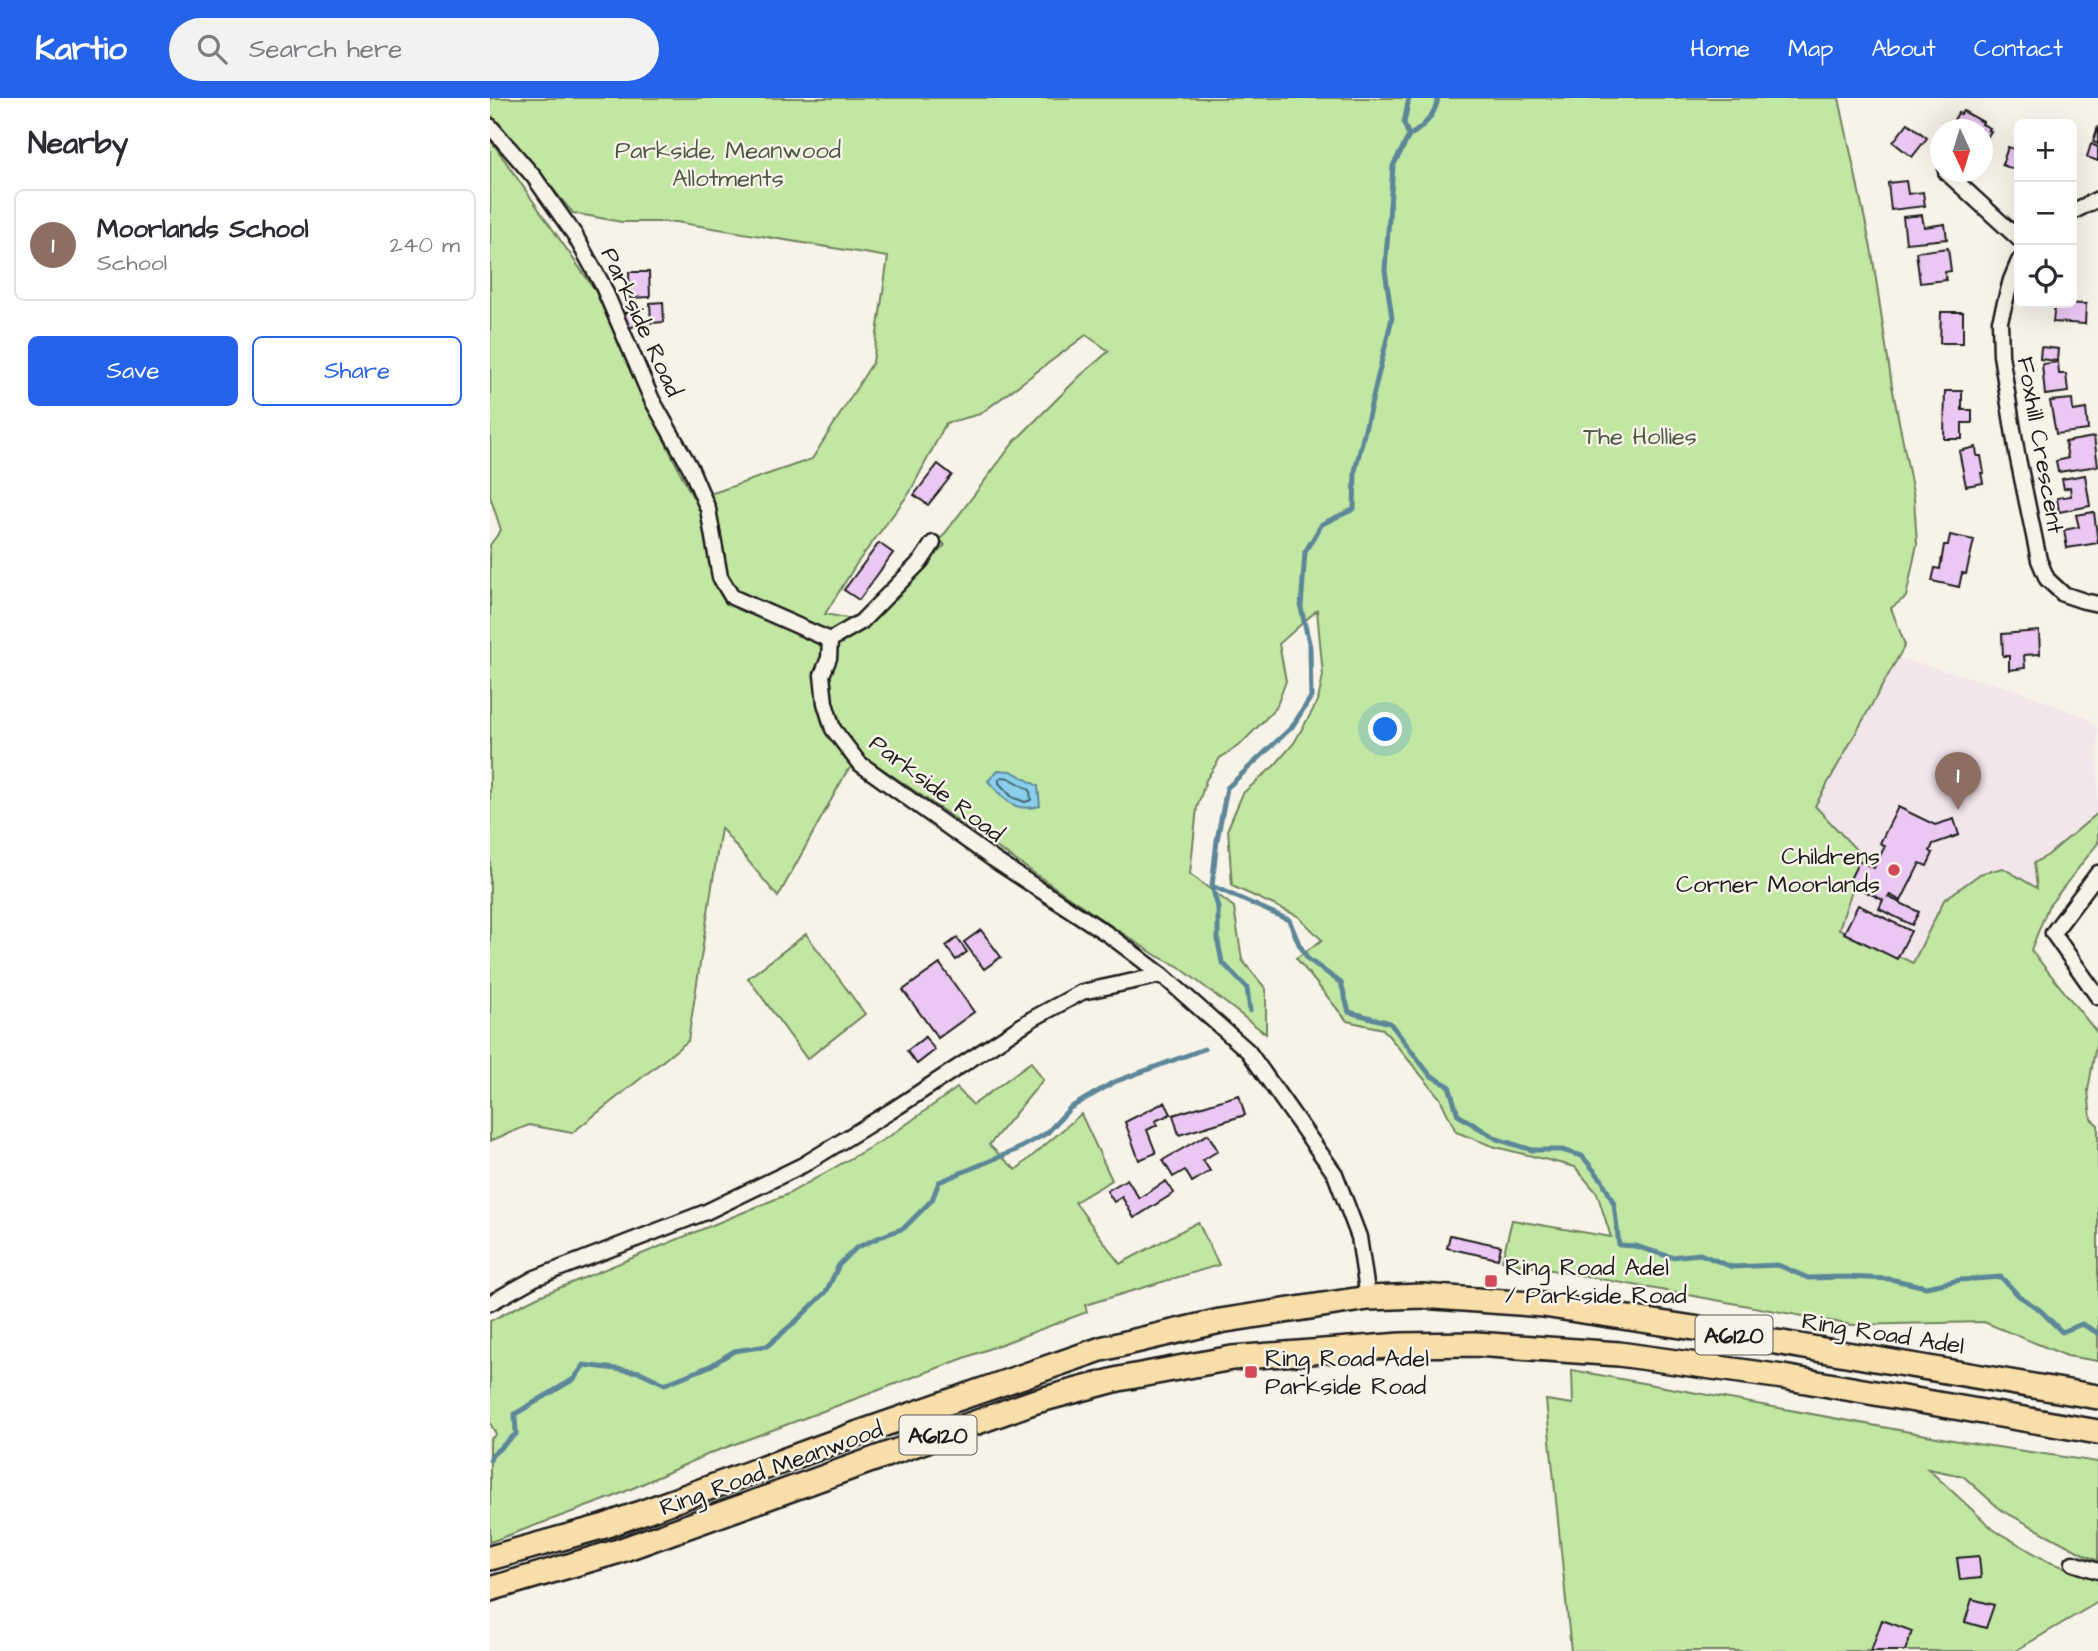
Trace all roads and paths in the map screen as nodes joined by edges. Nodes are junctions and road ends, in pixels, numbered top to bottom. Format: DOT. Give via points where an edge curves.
graph roads {
  1 [pos="490,126"];
  2 [pos="1957,182"];
  3 [pos="2098,199"];
  4 [pos="2077,210"];
  5 [pos="2014,234"];
  6 [pos="2014,273"];
  7 [pos="933,542"];
  8 [pos="2098,604"];
  9 [pos="830,640"];
  10 [pos="2098,873"];
  11 [pos="1162,975"];
  12 [pos="2098,998"];
  13 [pos="1368,1297"];
  14 [pos="490,1303"];
  15 [pos="2098,1397"];
  16 [pos="2098,1432"];
  17 [pos="490,1558"];
  18 [pos="2073,1563"];
  19 [pos="2098,1572"];
  20 [pos="490,1589"];
  1 -- 9 [label="street, Parkside Road" via="575,234 602,284 652,400 708,509 720,577 732,597"];
  2 -- 5 [label="street"];
  3 -- 4 [label="street"];
  6 -- 8 [label="street, Foxhill Crescent" via="2000,321 2001,355 2039,560 2046,579 2063,594"];
  7 -- 9 [label="street" via="921,561 861,622"];
  9 -- 11 [label="street, Parkside Road" via="822,676 825,703 833,729 859,763"];
  10 -- 12 [label="street" via="2053,933"];
  11 -- 13 [label="street, Parkside Road" via="1248,1051 1335,1174 1359,1237"];
  11 -- 14 [label="street" via="1082,992 803,1165 706,1212 536,1278"];
  13 -- 15 [label="highway, Ring Road Adel / A6120" via="1422,1296 1543,1306"];
  13 -- 17 [label="highway, Ring Road Meanwood / A6120" via="1220,1321 1101,1349 605,1526"];
  16 -- 20 [label="highway, Ring Road Meanwood / A6120" via="1783,1377 1619,1354 1475,1344 1232,1358 1046,1398 616,1552"];
  18 -- 19 [label="street"];
}
